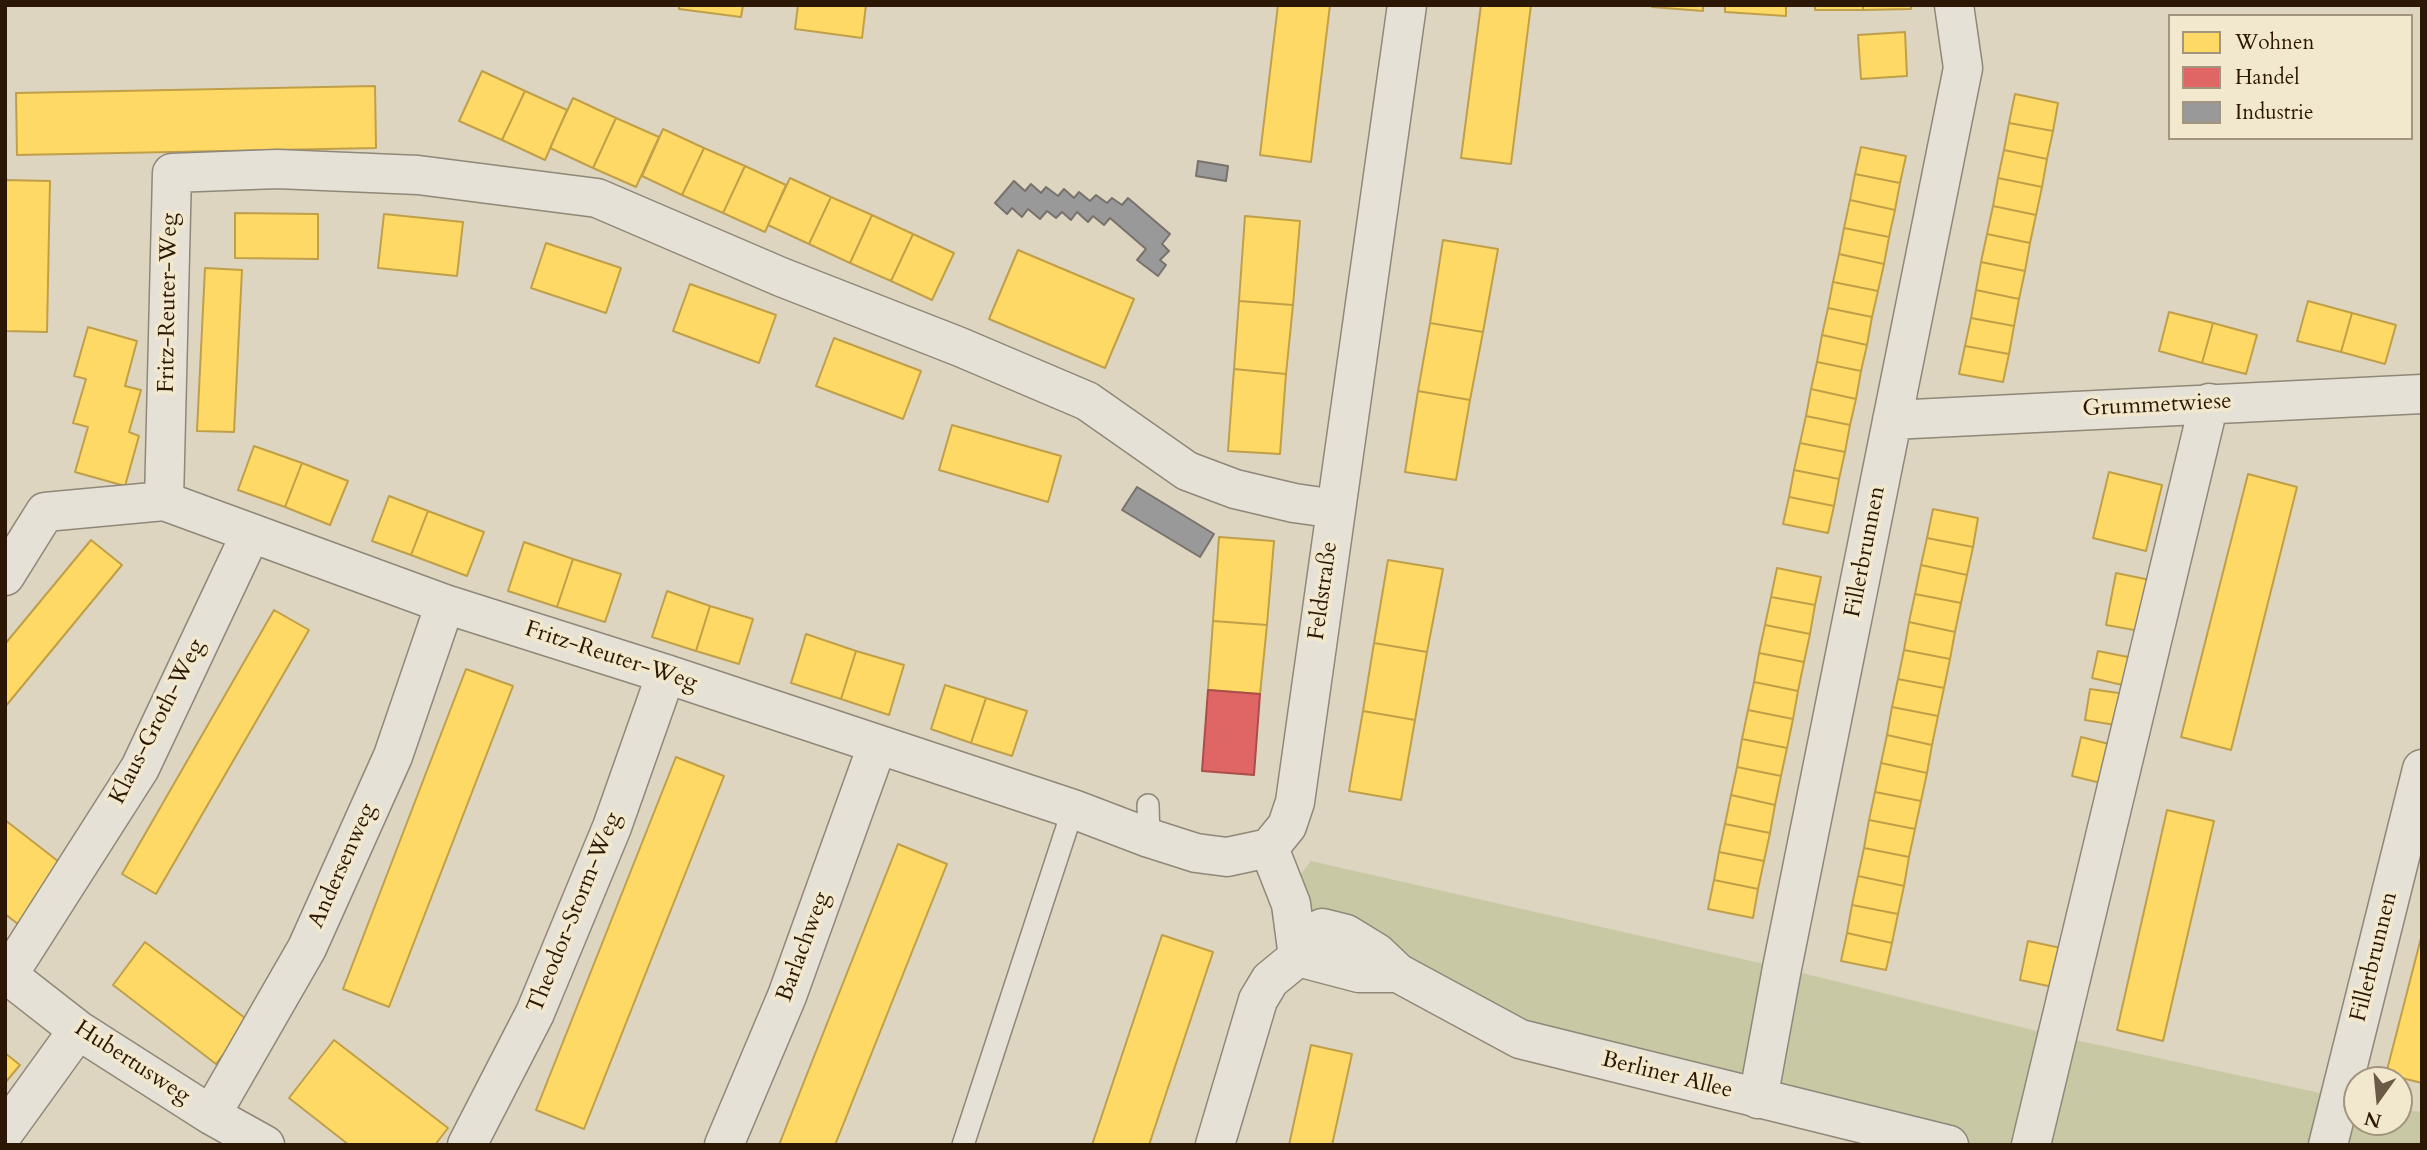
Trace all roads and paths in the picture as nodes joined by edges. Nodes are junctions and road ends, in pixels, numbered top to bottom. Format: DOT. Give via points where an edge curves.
graph roads {
  1 [pos="1407,5"];
  2 [pos="1954,5"];
  3 [pos="2422,394"];
  4 [pos="2209,403"];
  5 [pos="1892,420"];
  6 [pos="164,501"];
  7 [pos="1336,509"];
  8 [pos="251,533"];
  9 [pos="5,576"];
  10 [pos="445,604"];
  11 [pos="666,674"];
  12 [pos="877,746"];
  13 [pos="2422,769"];
  14 [pos="1073,809"];
  15 [pos="1269,848"];
  16 [pos="1298,957"];
  17 [pos="7,974"];
  18 [pos="78,1030"];
  19 [pos="1758,1099"];
  20 [pos="211,1115"];
  21 [pos="5,1131"];
  22 [pos="265,1145"];
  23 [pos="467,1145"];
  24 [pos="724,1145"];
  25 [pos="962,1145"];
  26 [pos="1215,1145"];
  27 [pos="1950,1145"];
  28 [pos="2031,1145"];
  29 [pos="2328,1145"];
  1 -- 7 [label="street, Feldstraße"];
  2 -- 5 [label="street, Fillerbrunnen" via="1962,68"];
  3 -- 4 [label="street, Grummetwiese"];
  4 -- 5 [label="street, Grummetwiese"];
  4 -- 28 [label="street"];
  5 -- 19 [label="street, Fillerbrunnen"];
  6 -- 7 [label="street, Fritz-Reuter-Weg" via="172,173 277,169 418,175 597,198 1087,401 1186,471 1235,489"];
  6 -- 8 [label="street, Fritz-Reuter-Weg"];
  6 -- 9 [label="street" via="45,512"];
  7 -- 15 [label="street, Feldstraße" via="1295,802 1287,826"];
  8 -- 10 [label="street, Fritz-Reuter-Weg"];
  8 -- 17 [label="street, Klaus-Groth-Weg" via="140,768"];
  10 -- 11 [label="street, Fritz-Reuter-Weg"];
  10 -- 20 [label="street, Andersenweg" via="393,756 307,948"];
  11 -- 12 [label="street, Fritz-Reuter-Weg"];
  11 -- 23 [label="street, Theodor-Storm-Weg" via="612,827 540,1000"];
  12 -- 14 [label="street, Fritz-Reuter-Weg"];
  12 -- 24 [label="street, Barlachweg" via="787,996"];
  13 -- 29 [label="street, Fillerbrunnen"];
  14 -- 15 [label="street, Fritz-Reuter-Weg" via="1149,822 1196,853 1227,858"];
  14 -- 25 [label="lane"];
  15 -- 16 [label="street" via="1291,904"];
  16 -- 19 [label="street, Berliner Allee" via="1359,973 1398,973 1520,1039"];
  16 -- 26 [label="street" via="1270,980 1258,1000"];
  17 -- 18 [label="street, Hubertusweg"];
  18 -- 20 [label="street, Hubertusweg"];
  18 -- 21 [label="street"];
  19 -- 27 [label="street, Berliner Allee"];
  20 -- 22 [label="street, Hubertusweg"];
}
